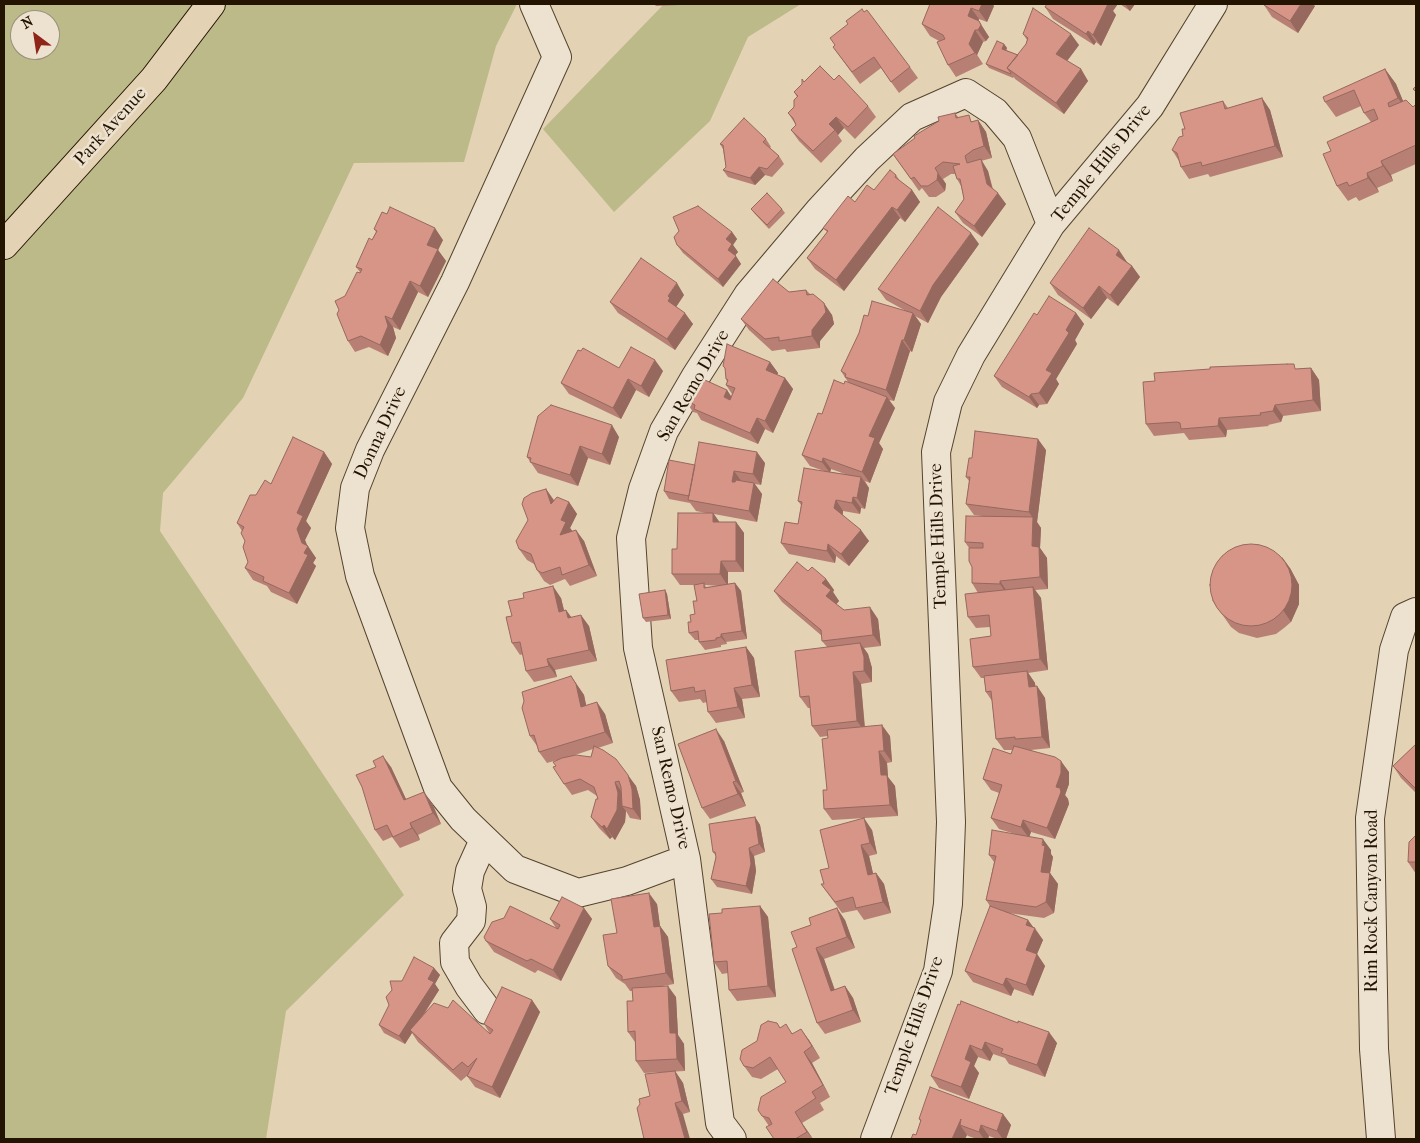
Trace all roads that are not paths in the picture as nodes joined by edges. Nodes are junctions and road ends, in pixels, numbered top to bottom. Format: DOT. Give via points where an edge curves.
graph roads {
  1 [pos="211,4"];
  2 [pos="534,4"];
  3 [pos="1213,4"];
  4 [pos="1051,224"];
  5 [pos="4,245"];
  6 [pos="1416,612"];
  7 [pos="484,840"];
  8 [pos="686,859"];
  9 [pos="488,1010"];
  10 [pos="732,1139"];
  11 [pos="875,1139"];
  12 [pos="1381,1139"];
  1 -- 5 [label="main road, Park Avenue" via="154,79"];
  2 -- 7 [label="street, Donna Drive" via="558,57 459,273 370,450 355,488 350,528 360,576 438,788 462,819"];
  3 -- 4 [label="street, Temple Hills Drive" via="1150,106"];
  4 -- 8 [label="street, San Remo Drive" via="1017,138 995,112 966,93 912,117 819,211 748,295 664,431 646,480 631,538 638,648"];
  4 -- 11 [label="street, Temple Hills Drive" via="971,355 948,402 936,452 951,822 948,904 938,971"];
  6 -- 12 [label="street, Rim Rock Canyon Road" via="1405,617 1394,650 1370,818 1374,1050"];
  7 -- 8 [label="street, Donna Drive" via="515,868 578,893 627,881"];
  7 -- 9 [label="street" via="468,880 471,921 454,943 455,962"];
  8 -- 10 [label="street, San Remo Drive" via="720,1123"];
}
